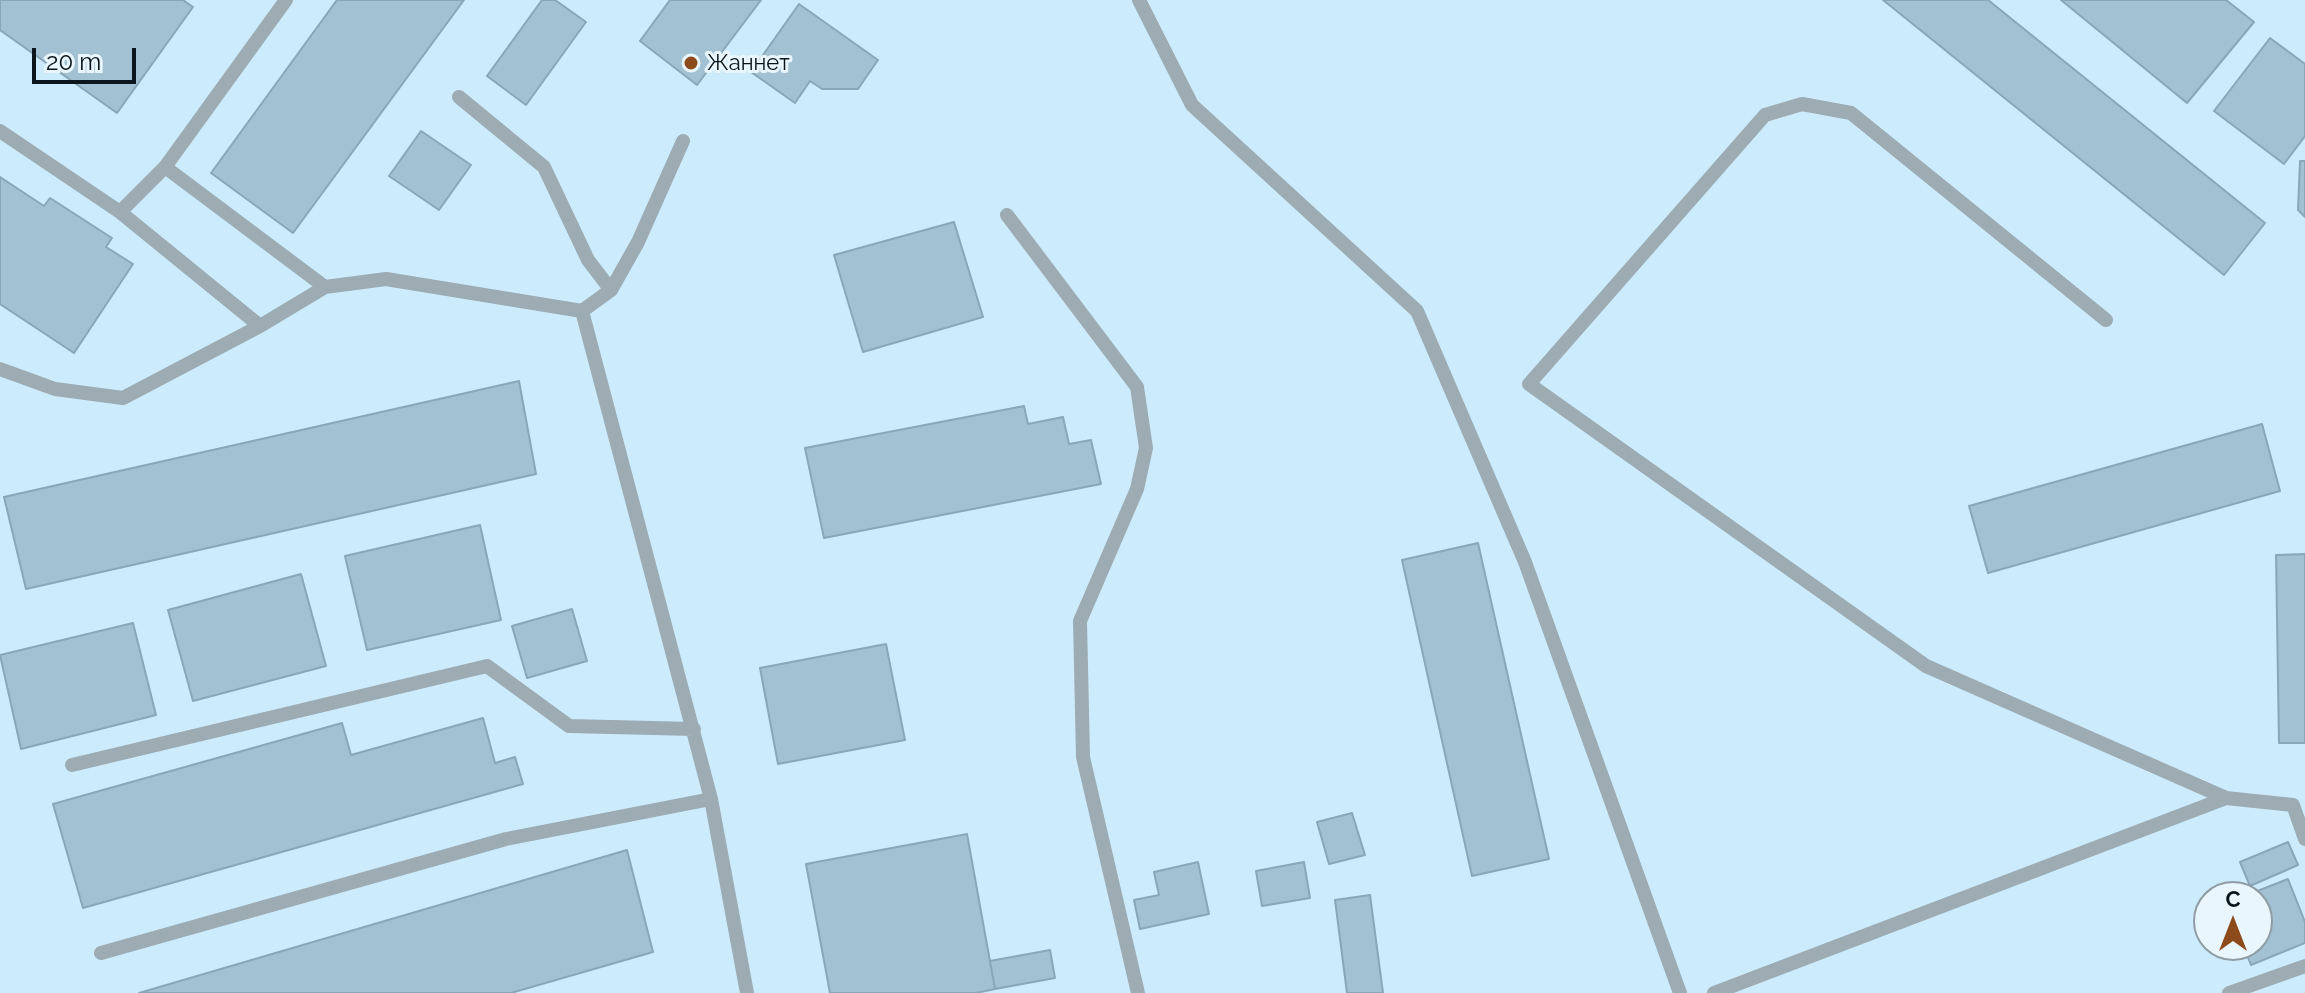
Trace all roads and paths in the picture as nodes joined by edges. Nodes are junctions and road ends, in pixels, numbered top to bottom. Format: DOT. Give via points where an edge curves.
graph roads {
  1 [pos="286,0"];
  2 [pos="1139,0"];
  3 [pos="459,97"];
  4 [pos="0,131"];
  5 [pos="683,141"];
  6 [pos="165,167"];
  7 [pos="120,212"];
  8 [pos="1007,215"];
  9 [pos="325,287"];
  10 [pos="611,290"];
  11 [pos="582,311"];
  12 [pos="2106,320"];
  13 [pos="260,326"];
  14 [pos="0,369"];
  15 [pos="694,729"];
  16 [pos="72,765"];
  17 [pos="2226,798"];
  18 [pos="711,799"];
  19 [pos="2305,839"];
  20 [pos="101,953"];
  21 [pos="2305,966"];
  22 [pos="747,993"];
  23 [pos="1138,993"];
  24 [pos="1680,993"];
  25 [pos="1714,993"];
  26 [pos="2229,993"];
  1 -- 6 [label="lane"];
  2 -- 24 [label="lane" via="1192,105 1417,311 1525,562"];
  3 -- 10 [label="lane" via="544,167 588,260"];
  4 -- 7 [label="lane"];
  5 -- 10 [label="lane"];
  6 -- 7 [label="lane"];
  6 -- 9 [label="lane"];
  7 -- 13 [label="lane"];
  8 -- 23 [label="lane" via="1137,387 1146,448 1137,489 1080,621 1083,757"];
  9 -- 11 [label="lane" via="386,279"];
  9 -- 13 [label="lane"];
  10 -- 11 [label="lane"];
  11 -- 15 [label="lane"];
  12 -- 17 [label="lane" via="1851,113 1802,104 1765,115 1529,384 1926,666"];
  13 -- 14 [label="lane" via="123,398 55,389"];
  15 -- 16 [label="lane" via="569,726 487,666"];
  15 -- 18 [label="lane"];
  17 -- 19 [label="lane" via="2293,805"];
  17 -- 25 [label="lane"];
  18 -- 20 [label="lane" via="506,839"];
  18 -- 22 [label="lane"];
  21 -- 26 [label="lane"];
}
